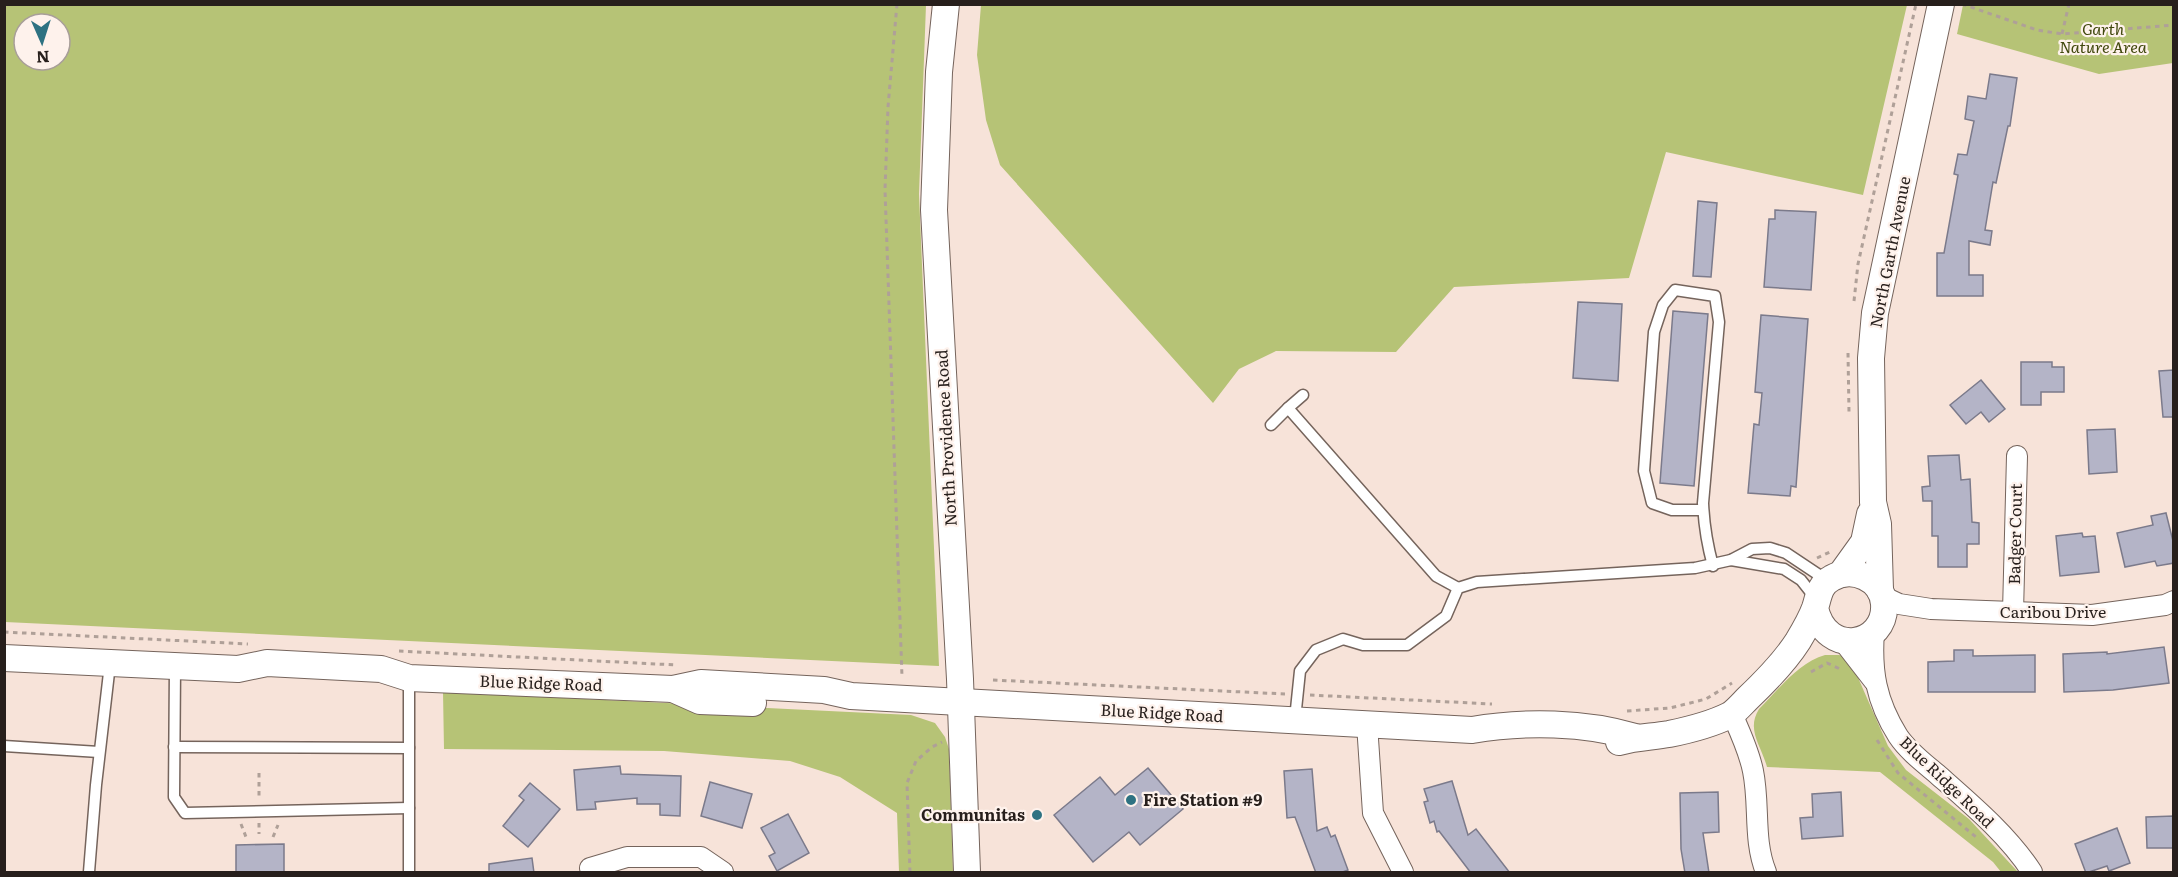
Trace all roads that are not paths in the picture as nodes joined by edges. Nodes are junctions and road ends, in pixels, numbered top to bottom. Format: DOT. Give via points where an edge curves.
graph roads {
  1 [pos="946,4"];
  2 [pos="1941,4"];
  3 [pos="1303,395"];
  4 [pos="1288,408"];
  5 [pos="1271,424"];
  6 [pos="2017,456"];
  7 [pos="1873,502"];
  8 [pos="1704,510"];
  9 [pos="1731,560"];
  10 [pos="1713,566"];
  11 [pos="1824,580"];
  12 [pos="1458,588"];
  13 [pos="1881,593"];
  14 [pos="2174,602"];
  15 [pos="1931,609"];
  16 [pos="2013,612"];
  17 [pos="1877,627"];
  18 [pos="1840,640"];
  19 [pos="4,658"];
  20 [pos="110,664"];
  21 [pos="1781,664"];
  22 [pos="175,667"];
  23 [pos="410,678"];
  24 [pos="1875,684"];
  25 [pos="960,702"];
  26 [pos="1296,707"];
  27 [pos="1732,714"];
  28 [pos="1367,724"];
  29 [pos="4,746"];
  30 [pos="174,747"];
  31 [pos="409,748"];
  32 [pos="99,752"];
  33 [pos="409,808"];
  34 [pos="590,868"];
  35 [pos="89,873"];
  36 [pos="409,873"];
  37 [pos="723,873"];
  38 [pos="966,873"];
  39 [pos="1403,873"];
  40 [pos="1766,873"];
  41 [pos="2032,873"];
  1 -- 25 [label="street, North Providence Road" via="939,72 934,210"];
  2 -- 7 [label="street, North Garth Avenue" via="1875,313 1871,358"];
  3 -- 4 [label="lane"];
  4 -- 5 [label="lane"];
  4 -- 12 [label="lane" via="1436,576"];
  6 -- 16 [label="street, Badger Court"];
  7 -- 11 [label="street, North Garth Avenue" via="1864,542"];
  7 -- 13 [label="street, North Garth Avenue" via="1878,524"];
  8 -- 8 [label="lane" via="1719,322 1715,296 1675,290 1663,305 1654,332 1644,471 1652,503 1672,510"];
  8 -- 10 [label="lane" via="1704,533"];
  9 -- 10 [label="lane"];
  9 -- 11 [label="lane" via="1784,568 1801,580"];
  9 -- 11 [label="lane" via="1752,549 1770,548 1786,553"];
  10 -- 12 [label="lane" via="1477,582"];
  11 -- 13 [label="street" via="1852,573 1863,575"];
  11 -- 18 [label="street" via="1818,619 1824,629"];
  11 -- 21 [label="street, Blue Ridge Road" via="1799,639"];
  12 -- 26 [label="lane" via="1446,616 1407,645 1363,645 1343,639 1316,650 1300,671"];
  13 -- 15 [label="street, Caribou Drive" via="1899,604"];
  13 -- 17 [label="street" via="1884,612"];
  14 -- 16 [label="street, Caribou Drive" via="2092,615"];
  15 -- 16 [label="street, Caribou Drive"];
  15 -- 17 [label="street, Caribou Drive" via="1897,616"];
  17 -- 18 [label="street" via="1865,638"];
  17 -- 24 [label="street, Blue Ridge Road" via="1872,660"];
  18 -- 21 [label="street, Blue Ridge Road"];
  18 -- 24 [label="street, Blue Ridge Road"];
  19 -- 20 [label="street, Blue Ridge Road"];
  20 -- 22 [label="street, Blue Ridge Road"];
  20 -- 32 [label="lane"];
  21 -- 27 [label="street, Blue Ridge Road"];
  22 -- 23 [label="street, Blue Ridge Road" via="238,669 266,680 378,685"];
  22 -- 30 [label="lane"];
  23 -- 25 [label="street, Blue Ridge Road" via="674,688 701,683"];
  23 -- 31 [label="lane"];
  24 -- 41 [label="street, Blue Ridge Road" via="1899,738 1997,829"];
  25 -- 26 [label="street, Blue Ridge Road"];
  25 -- 38 [label="street, North Providence Road"];
  26 -- 28 [label="street, Blue Ridge Road"];
  27 -- 28 [label="street, Blue Ridge Road" via="1667,734 1635,737 1606,729 1508,724 1472,730"];
  27 -- 40 [label="street" via="1753,772 1757,838"];
  28 -- 39 [label="street" via="1373,813"];
  29 -- 32 [label="lane"];
  30 -- 31 [label="lane"];
  30 -- 33 [label="lane" via="174,797 185,813"];
  31 -- 33 [label="lane"];
  32 -- 35 [label="lane"];
  33 -- 36 [label="lane"];
  34 -- 37 [label="street" via="627,857 701,857"];
}
